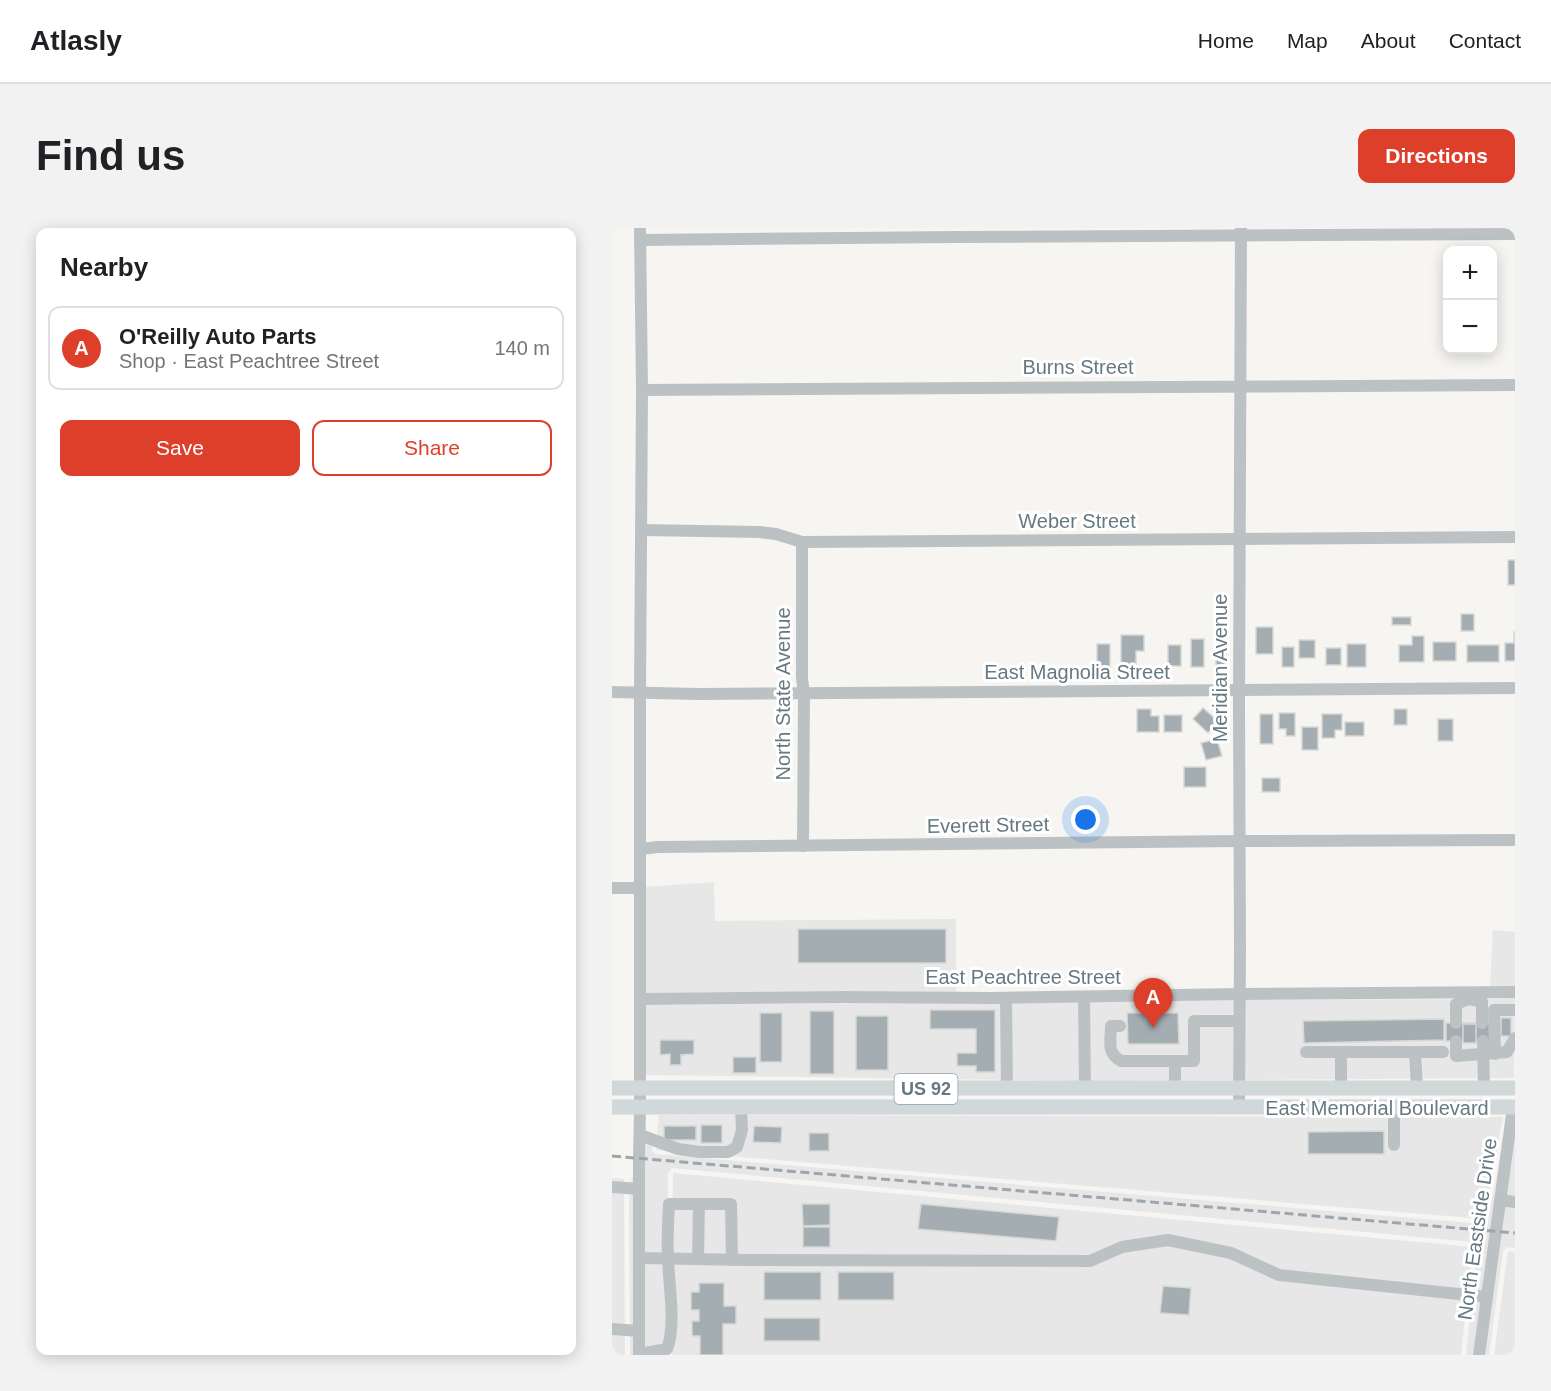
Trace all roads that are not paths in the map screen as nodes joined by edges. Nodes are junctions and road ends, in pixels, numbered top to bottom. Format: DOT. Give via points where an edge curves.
graph roads {
  1 [pos="1241,232"];
  2 [pos="640,234"];
  3 [pos="1515,234"];
  4 [pos="1515,385"];
  5 [pos="1240,386"];
  6 [pos="642,390"];
  7 [pos="641,530"];
  8 [pos="1515,537"];
  9 [pos="1240,540"];
  10 [pos="802,542"];
  11 [pos="1515,688"];
  12 [pos="1240,690"];
  13 [pos="612,692"];
  14 [pos="640,693"];
  15 [pos="804,694"];
  16 [pos="1515,840"];
  17 [pos="1240,841"];
  18 [pos="803,846"];
  19 [pos="641,849"];
  20 [pos="612,888"];
  21 [pos="640,888"];
  22 [pos="1515,992"];
  23 [pos="1240,994"];
  24 [pos="1084,996"];
  25 [pos="1469,996"];
  26 [pos="1006,998"];
  27 [pos="640,999"];
  28 [pos="1515,1010"];
  29 [pos="1239,1021"];
  30 [pos="1456,1023"];
  31 [pos="1482,1023"];
  32 [pos="1120,1026"];
  33 [pos="1515,1038"];
  34 [pos="1456,1041"];
  35 [pos="1483,1041"];
  36 [pos="1306,1052"];
  37 [pos="1341,1052"];
  38 [pos="1415,1052"];
  39 [pos="1443,1052"];
  40 [pos="1500,1055"];
  41 [pos="1175,1061"];
  42 [pos="612,1088"];
  43 [pos="640,1088"];
  44 [pos="1084,1088"];
  45 [pos="1175,1088"];
  46 [pos="1239,1088"];
  47 [pos="1341,1088"];
  48 [pos="1417,1088"];
  49 [pos="1484,1088"];
  50 [pos="1515,1088"];
  51 [pos="939,1089"];
  52 [pos="1007,1089"];
  53 [pos="612,1107"];
  54 [pos="1514,1107"];
  55 [pos="640,1108"];
  56 [pos="741,1108"];
  57 [pos="939,1108"];
  58 [pos="1239,1108"];
  59 [pos="1396,1108"];
  60 [pos="640,1134"];
  61 [pos="1394,1145"];
  62 [pos="612,1187"];
  63 [pos="639,1189"];
  64 [pos="1500,1200"];
  65 [pos="1515,1202"];
  66 [pos="699,1204"];
  67 [pos="639,1258"];
  68 [pos="668,1258"];
  69 [pos="698,1259"];
  70 [pos="732,1260"];
  71 [pos="1487,1298"];
  72 [pos="612,1329"];
  73 [pos="639,1331"];
  74 [pos="639,1355"];
  75 [pos="1479,1355"];
  1 -- 2 [label="street"];
  1 -- 3 [label="street"];
  1 -- 5 [label="street, Meridian Avenue"];
  2 -- 6 [label="street"];
  4 -- 5 [label="street, Burns Street"];
  5 -- 6 [label="street, Burns Street"];
  5 -- 9 [label="street, Meridian Avenue"];
  6 -- 7 [label="street"];
  7 -- 10 [label="street, Weber Street" via="759,532"];
  7 -- 14 [label="street"];
  8 -- 9 [label="street, Weber Street"];
  9 -- 10 [label="street, Weber Street"];
  9 -- 12 [label="street, Meridian Avenue"];
  10 -- 15 [label="street, North State Avenue"];
  11 -- 12 [label="street, East Magnolia Street"];
  12 -- 15 [label="street, East Magnolia Street"];
  12 -- 17 [label="street, Meridian Avenue"];
  13 -- 14 [label="street, East Magnolia Street"];
  14 -- 15 [label="street, East Magnolia Street"];
  14 -- 19 [label="street"];
  15 -- 18 [label="street, North State Avenue"];
  16 -- 17 [label="street, Everett Street"];
  17 -- 18 [label="street, Everett Street"];
  17 -- 23 [label="street, Meridian Avenue"];
  18 -- 19 [label="street, Everett Street"];
  19 -- 21 [label="street"];
  20 -- 21 [label="street"];
  21 -- 27 [label="street"];
  22 -- 25 [label="street, East Peachtree Street"];
  23 -- 24 [label="street, East Peachtree Street"];
  23 -- 25 [label="street, East Peachtree Street"];
  23 -- 29 [label="street, Meridian Avenue"];
  24 -- 26 [label="street, East Peachtree Street"];
  24 -- 44 [label="street"];
  25 -- 30 [label="street" via="1456,1004"];
  25 -- 31 [label="street" via="1482,1002"];
  26 -- 27 [label="street, East Peachtree Street"];
  26 -- 52 [label="street"];
  27 -- 43 [label="street"];
  28 -- 40 [label="street" via="1494,1010"];
  29 -- 41 [label="street" via="1194,1021 1194,1061"];
  29 -- 46 [label="street, Meridian Avenue"];
  32 -- 41 [label="street" via="1111,1026 1113,1057 1120,1061"];
  33 -- 40 [label="street"];
  34 -- 40 [label="street" via="1456,1056"];
  35 -- 40 [label="street"];
  36 -- 37 [label="street"];
  37 -- 38 [label="street"];
  37 -- 47 [label="street"];
  38 -- 39 [label="street"];
  38 -- 48 [label="street"];
  40 -- 49 [label="street"];
  41 -- 45 [label="street"];
  42 -- 43 [label="main road, US 92"];
  43 -- 51 [label="main road, US 92"];
  43 -- 55 [label="street"];
  44 -- 45 [label="main road, US 92"];
  44 -- 52 [label="main road, US 92"];
  45 -- 46 [label="main road, US 92"];
  46 -- 47 [label="main road, East Memorial Boulevard / US 92"];
  46 -- 58 [label="street, Meridian Avenue"];
  47 -- 48 [label="main road, East Memorial Boulevard / US 92"];
  48 -- 49 [label="main road, East Memorial Boulevard / US 92"];
  49 -- 50 [label="main road, East Memorial Boulevard / US 92"];
  50 -- 59 [label="main road" via="1497,1097"];
  51 -- 52 [label="main road, US 92"];
  51 -- 57 [label="main road"];
  53 -- 55 [label="main road, US 92"];
  54 -- 59 [label="main road, East Memorial Boulevard / US 92"];
  54 -- 64 [label="street, North Eastside Drive"];
  55 -- 56 [label="main road, US 92"];
  55 -- 60 [label="street"];
  56 -- 57 [label="main road, US 92"];
  56 -- 60 [label="street" via="742,1130 737,1147 728,1152 678,1149"];
  57 -- 58 [label="main road, US 92"];
  58 -- 59 [label="main road, East Memorial Boulevard / US 92"];
  59 -- 61 [label="street"];
  60 -- 63 [label="street"];
  62 -- 63 [label="street"];
  63 -- 67 [label="street"];
  64 -- 65 [label="street"];
  64 -- 71 [label="street, North Eastside Drive"];
  66 -- 68 [label="street" via="669,1204"];
  66 -- 69 [label="street"];
  66 -- 70 [label="street" via="731,1204"];
  67 -- 68 [label="street"];
  67 -- 73 [label="street"];
  68 -- 69 [label="street"];
  68 -- 74 [label="street" via="671,1341 667,1349"];
  69 -- 70 [label="street"];
  70 -- 71 [label="street" via="1090,1262 1122,1247 1168,1240 1231,1253 1279,1275"];
  71 -- 75 [label="street, North Eastside Drive"];
  72 -- 73 [label="street"];
  73 -- 74 [label="street"];
}
